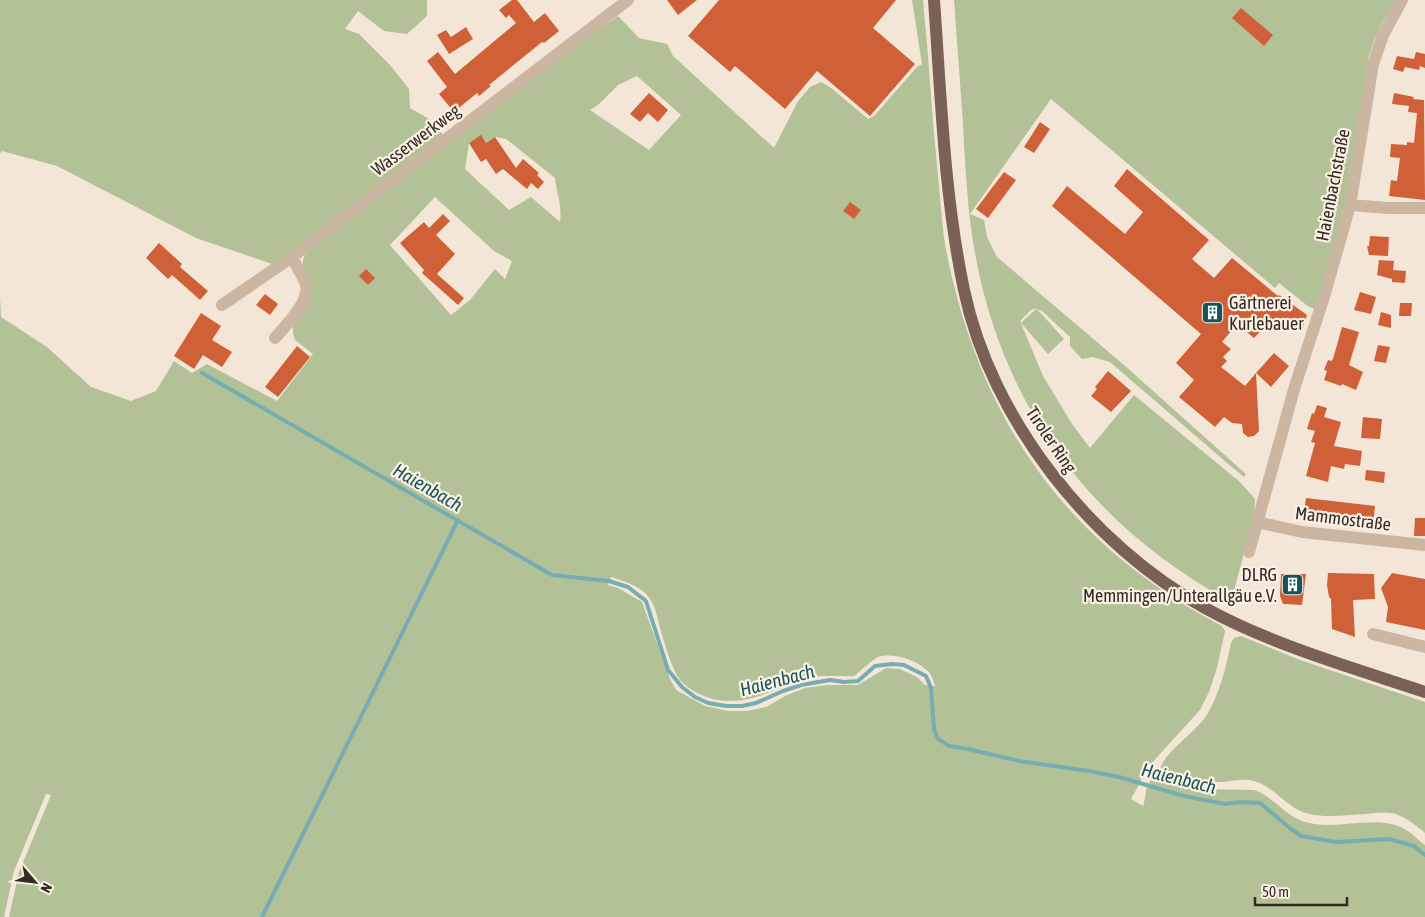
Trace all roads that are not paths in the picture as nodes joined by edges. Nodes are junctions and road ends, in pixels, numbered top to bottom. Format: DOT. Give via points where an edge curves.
graph roads {
  1 [pos="628,0"];
  2 [pos="934,0"];
  3 [pos="1402,0"];
  4 [pos="1350,205"];
  5 [pos="1425,208"];
  6 [pos="292,257"];
  7 [pos="222,305"];
  8 [pos="275,338"];
  9 [pos="1257,522"];
  10 [pos="1425,545"];
  11 [pos="1249,552"];
  12 [pos="1373,634"];
  13 [pos="1425,647"];
  14 [pos="1425,692"];
  1 -- 6 [label="street, Wasserwerkweg"];
  2 -- 14 [label="main road, Tiroler Ring" via="950,198 964,293 990,370 1045,466 1076,504 1118,546 1204,608 1263,635"];
  3 -- 4 [label="street, Haienbachstraße" via="1383,34 1374,64"];
  4 -- 5 [label="street"];
  4 -- 9 [label="street, Haienbachstraße"];
  6 -- 7 [label="street, Wasserwerkweg"];
  6 -- 8 [label="street" via="306,284 306,294 303,303"];
  9 -- 10 [label="street, Mammostraße" via="1302,532"];
  9 -- 11 [label="street, Haienbachstraße"];
  12 -- 13 [label="street"];
}
